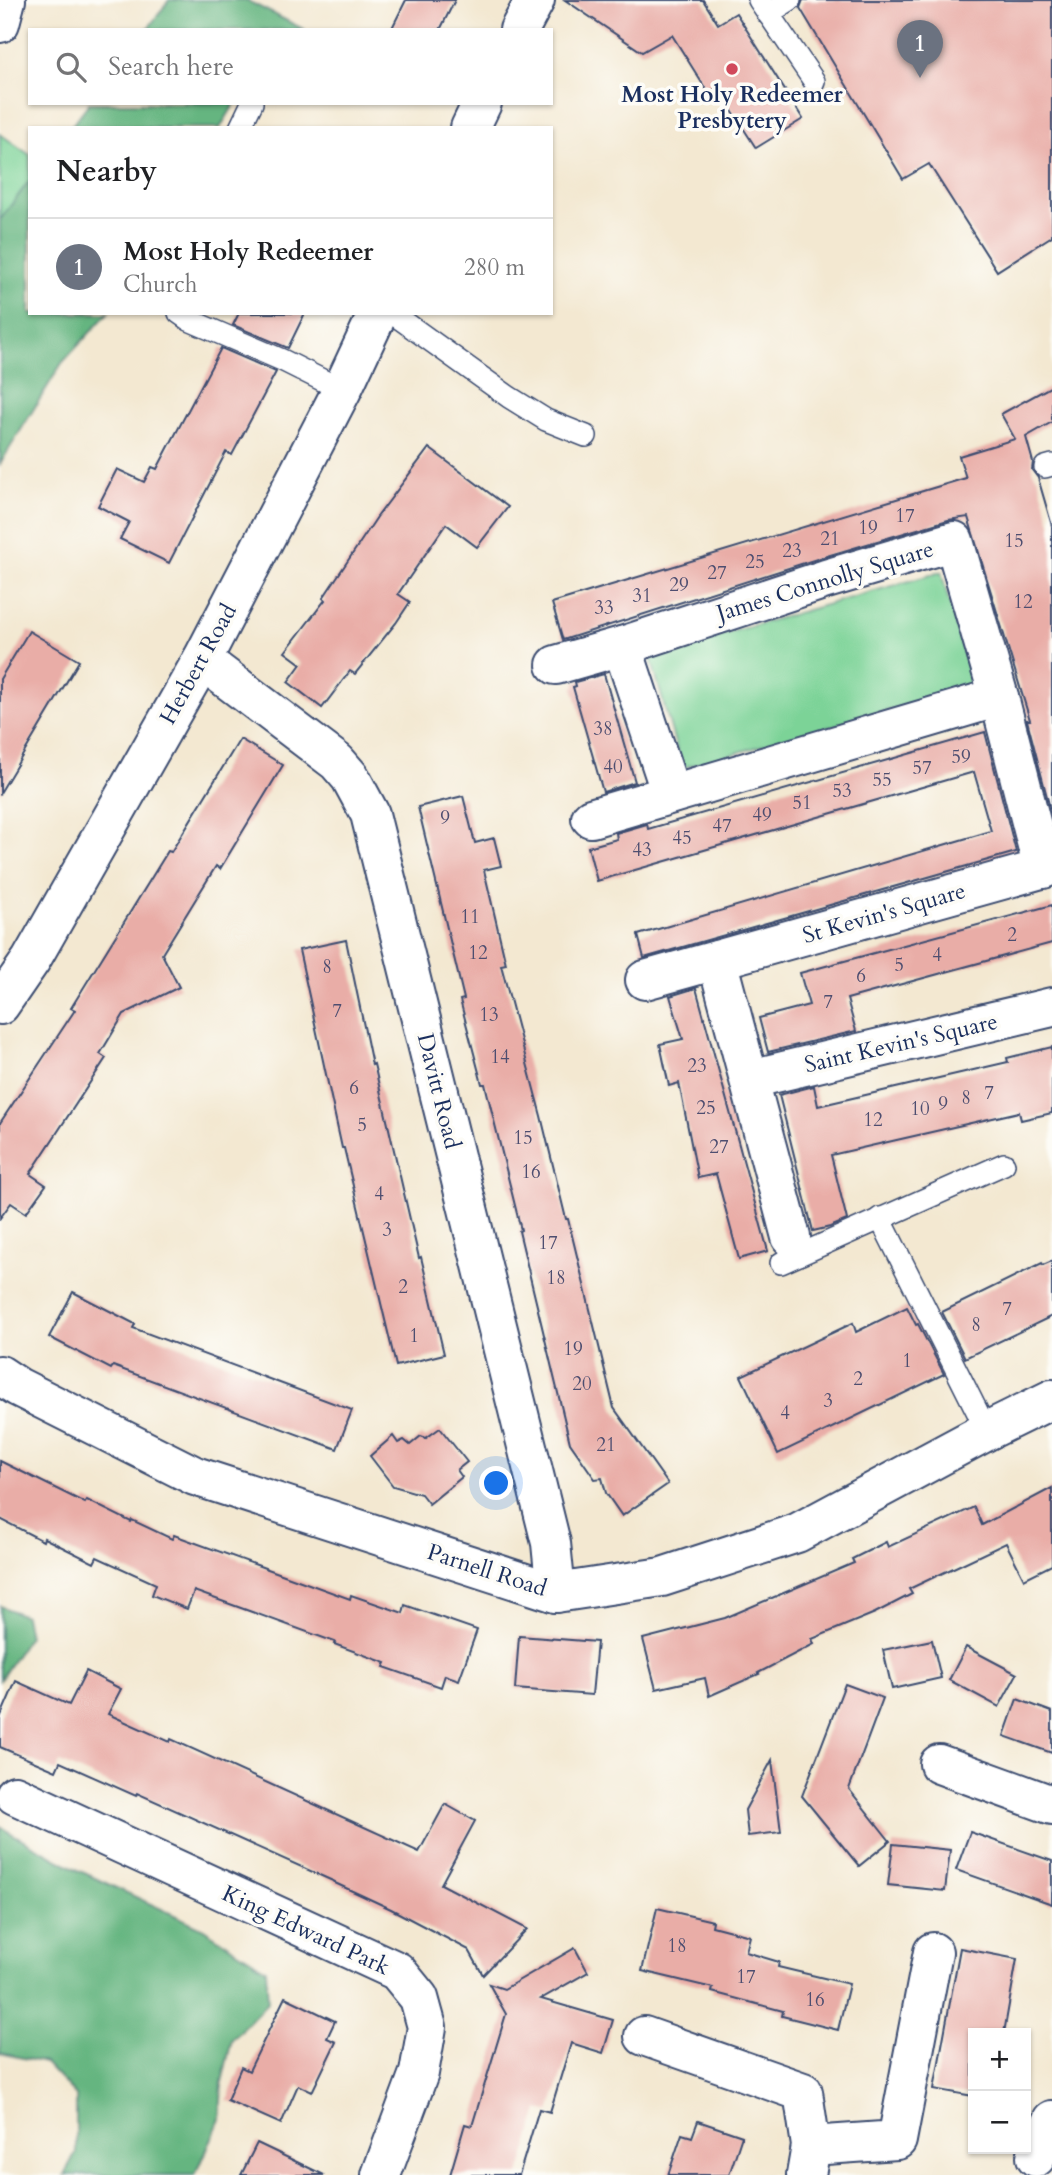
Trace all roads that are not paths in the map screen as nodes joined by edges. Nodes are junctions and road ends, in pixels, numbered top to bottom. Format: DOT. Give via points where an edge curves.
graph roads {
  1 [pos="6,0"];
  2 [pos="535,0"];
  3 [pos="790,0"];
  4 [pos="764,7"];
  5 [pos="0,23"];
  6 [pos="520,28"];
  7 [pos="814,81"];
  8 [pos="251,105"];
  9 [pos="481,105"];
  10 [pos="241,126"];
  11 [pos="471,126"];
  12 [pos="182,315"];
  13 [pos="377,315"];
  14 [pos="396,315"];
  15 [pos="342,390"];
  16 [pos="586,436"];
  17 [pos="622,646"];
  18 [pos="202,660"];
  19 [pos="556,665"];
  20 [pos="999,696"];
  21 [pos="671,794"];
  22 [pos="591,818"];
  23 [pos="1047,867"];
  24 [pos="717,960"];
  25 [pos="645,980"];
  26 [pos="0,1005"];
  27 [pos="1052,1007"];
  28 [pos="750,1079"];
  29 [pos="1003,1164"];
  30 [pos="880,1218"];
  31 [pos="786,1250"];
  32 [pos="0,1375"];
  33 [pos="1052,1399"];
  34 [pos="987,1430"];
  35 [pos="556,1593"];
  36 [pos="939,1764"];
  37 [pos="15,1795"];
  38 [pos="1052,1805"];
  39 [pos="933,1952"];
  40 [pos="644,2036"];
  41 [pos="1052,2120"];
  42 [pos="1036,2157"];
  43 [pos="809,2160"];
  44 [pos="381,2175"];
  1 -- 5 [label="street"];
  2 -- 6 [label="street"];
  3 -- 4 [label="lane"];
  4 -- 7 [label="lane"];
  8 -- 10 [label="lane"];
  9 -- 11 [label="street"];
  12 -- 15 [label="lane"];
  13 -- 15 [label="street, Herbert Road"];
  14 -- 16 [label="lane" via="509,397"];
  15 -- 18 [label="street, Herbert Road"];
  17 -- 19 [label="street, James Connolly Square"];
  17 -- 20 [label="street, James Connolly Square" via="954,541"];
  17 -- 21 [label="street"];
  18 -- 26 [label="street, Herbert Road" via="31,960"];
  18 -- 35 [label="street, Davitt Road" via="337,762 370,814 551,1544"];
  20 -- 21 [label="street"];
  20 -- 23 [label="street, James Connolly Square"];
  21 -- 22 [label="street"];
  23 -- 24 [label="street, St Kevin's Square"];
  24 -- 25 [label="street, St Kevin's Square"];
  24 -- 28 [label="street"];
  27 -- 28 [label="street, Saint Kevin's Square"];
  28 -- 31 [label="street"];
  29 -- 30 [label="lane"];
  30 -- 31 [label="lane"];
  30 -- 34 [label="lane"];
  32 -- 35 [label="street, Parnell Road" via="195,1476"];
  33 -- 34 [label="street, Parnell Road"];
  34 -- 35 [label="street, Parnell Road" via="797,1533 662,1577"];
  36 -- 38 [label="street"];
  37 -- 44 [label="street, King Edward Park" via="397,1972 419,1998 428,2027 419,2073"];
  39 -- 43 [label="street" via="897,2140"];
  40 -- 43 [label="street" via="803,2092"];
  41 -- 42 [label="street"];
}
